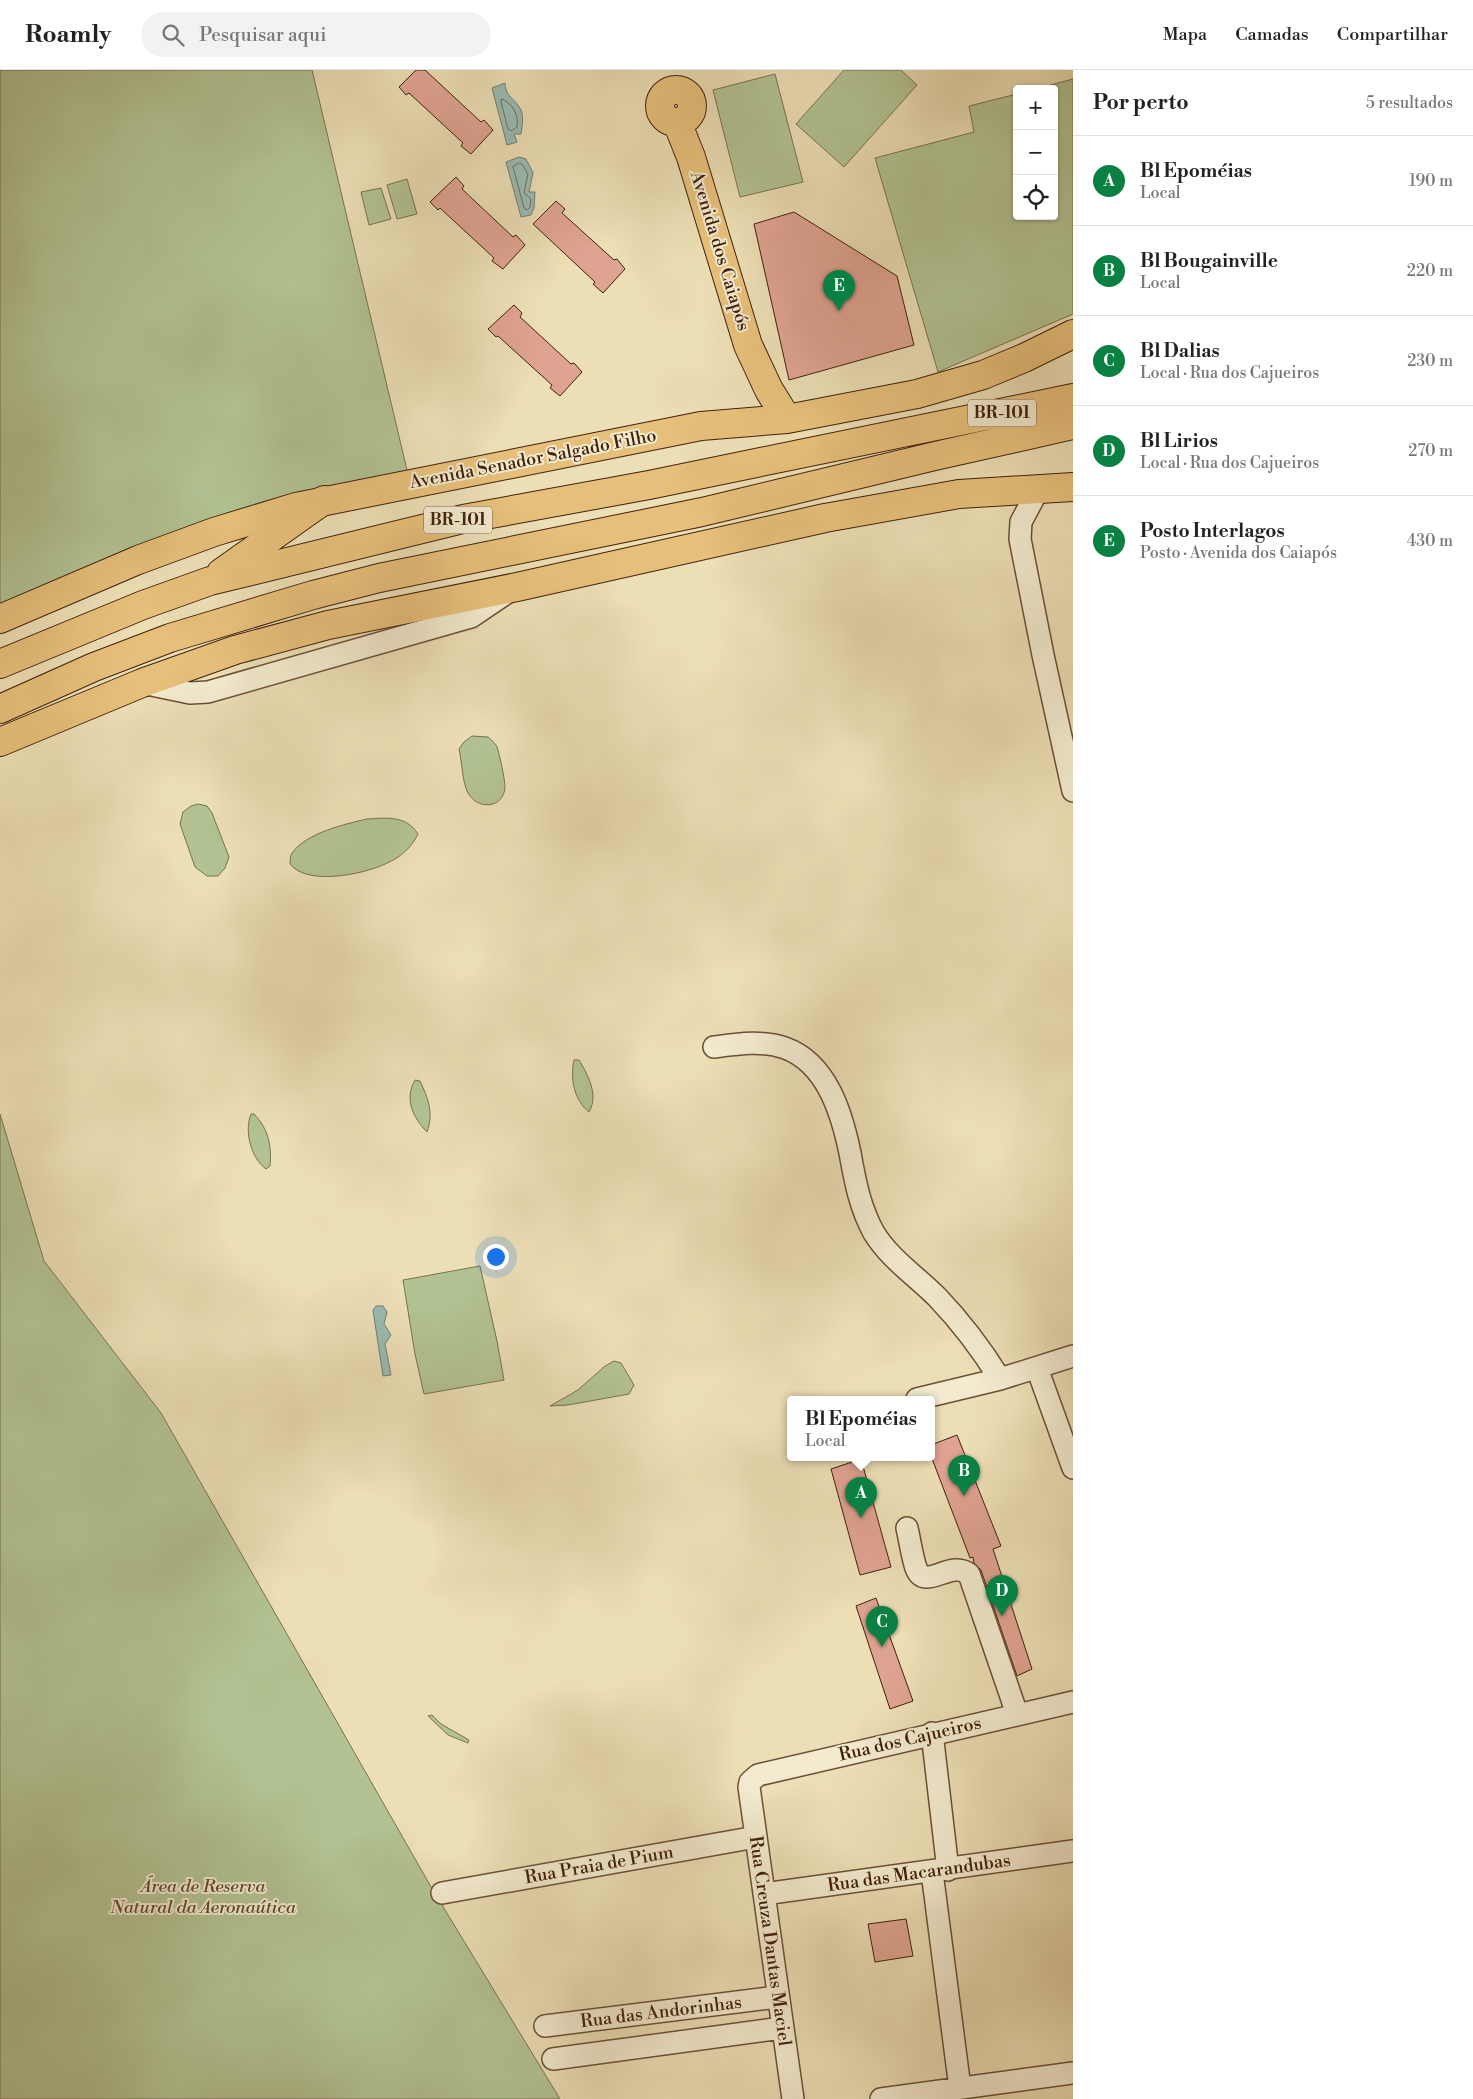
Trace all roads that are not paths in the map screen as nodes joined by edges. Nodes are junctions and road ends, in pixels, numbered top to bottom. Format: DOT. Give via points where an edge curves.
graph roads {
  1 [pos="671,81"];
  2 [pos="1073,334"];
  3 [pos="748,345"];
  4 [pos="1073,398"];
  5 [pos="787,419"];
  6 [pos="746,422"];
  7 [pos="1073,425"];
  8 [pos="1073,487"];
  9 [pos="1039,488"];
  10 [pos="324,500"];
  11 [pos="210,581"];
  12 [pos="0,619"];
  13 [pos="0,664"];
  14 [pos="0,709"];
  15 [pos="0,742"];
  16 [pos="1073,791"];
  17 [pos="714,1047"];
  18 [pos="1073,1356"];
  19 [pos="1037,1368"];
  20 [pos="1000,1378"];
  21 [pos="929,1396"];
  22 [pos="1073,1468"];
  23 [pos="907,1528"];
  24 [pos="1073,1702"];
  25 [pos="1017,1714"];
  26 [pos="932,1733"];
  27 [pos="750,1782"];
  28 [pos="756,1838"];
  29 [pos="1073,1851"];
  30 [pos="940,1871"];
  31 [pos="442,1893"];
  32 [pos="764,1894"];
  33 [pos="777,1997"];
  34 [pos="545,2026"];
  35 [pos="782,2028"];
  36 [pos="553,2059"];
  37 [pos="1073,2073"];
  38 [pos="960,2088"];
  39 [pos="792,2099"];
  40 [pos="881,2099"];
  1 -- 3 [label="main road, Avenida dos Caiapós" via="661,100 661,112 666,118 682,120"];
  2 -- 5 [label="main road, Avenida Senador Salgado Filho" via="983,375 918,394"];
  3 -- 5 [label="main road, Avenida dos Caiapós"];
  3 -- 6 [label="main road, Avenida dos Caiapós" via="751,390"];
  4 -- 11 [label="main road, BR-101" via="678,479 463,519"];
  5 -- 6 [label="main road, Avenida Senador Salgado Filho"];
  6 -- 10 [label="main road, Avenida Senador Salgado Filho" via="701,426"];
  7 -- 14 [label="main road, BR-101" via="702,512 379,578 313,595 170,638 94,667"];
  8 -- 9 [label="main road"];
  9 -- 15 [label="main road" via="959,494 825,518 328,625 235,650 142,683"];
  9 -- 16 [label="street" via="1021,522 1020,539"];
  10 -- 11 [label="main road"];
  10 -- 12 [label="main road, Avenida Senador Salgado Filho" via="214,532 138,560"];
  11 -- 13 [label="main road, BR-101" via="134,608"];
  17 -- 20 [label="street" via="754,1043 772,1045 785,1048 816,1068 846,1135 858,1195 874,1232 884,1248 954,1315"];
  18 -- 19 [label="street"];
  19 -- 20 [label="street"];
  19 -- 22 [label="street"];
  20 -- 21 [label="street"];
  23 -- 25 [label="street" via="916,1570 921,1576 930,1578 956,1568 969,1574"];
  24 -- 25 [label="street, Rua dos Cajueiros"];
  25 -- 26 [label="street, Rua dos Cajueiros"];
  26 -- 27 [label="street, Rua dos Cajueiros" via="758,1775"];
  26 -- 30 [label="street"];
  27 -- 28 [label="street, Rua Creuza Dantas Maciel"];
  28 -- 31 [label="street, Rua Praia de Pium"];
  28 -- 32 [label="street, Rua Creuza Dantas Maciel"];
  29 -- 30 [label="street, Rua das Macarandubas"];
  30 -- 32 [label="street, Rua das Macarandubas"];
  30 -- 38 [label="street"];
  32 -- 33 [label="street, Rua Creuza Dantas Maciel"];
  33 -- 34 [label="street, Rua das Andorinhas"];
  33 -- 35 [label="street, Rua Creuza Dantas Maciel"];
  35 -- 36 [label="street, Rua das Andorinhas"];
  35 -- 39 [label="street, Rua Creuza Dantas Maciel"];
  37 -- 38 [label="street"];
  38 -- 40 [label="street"];
}
